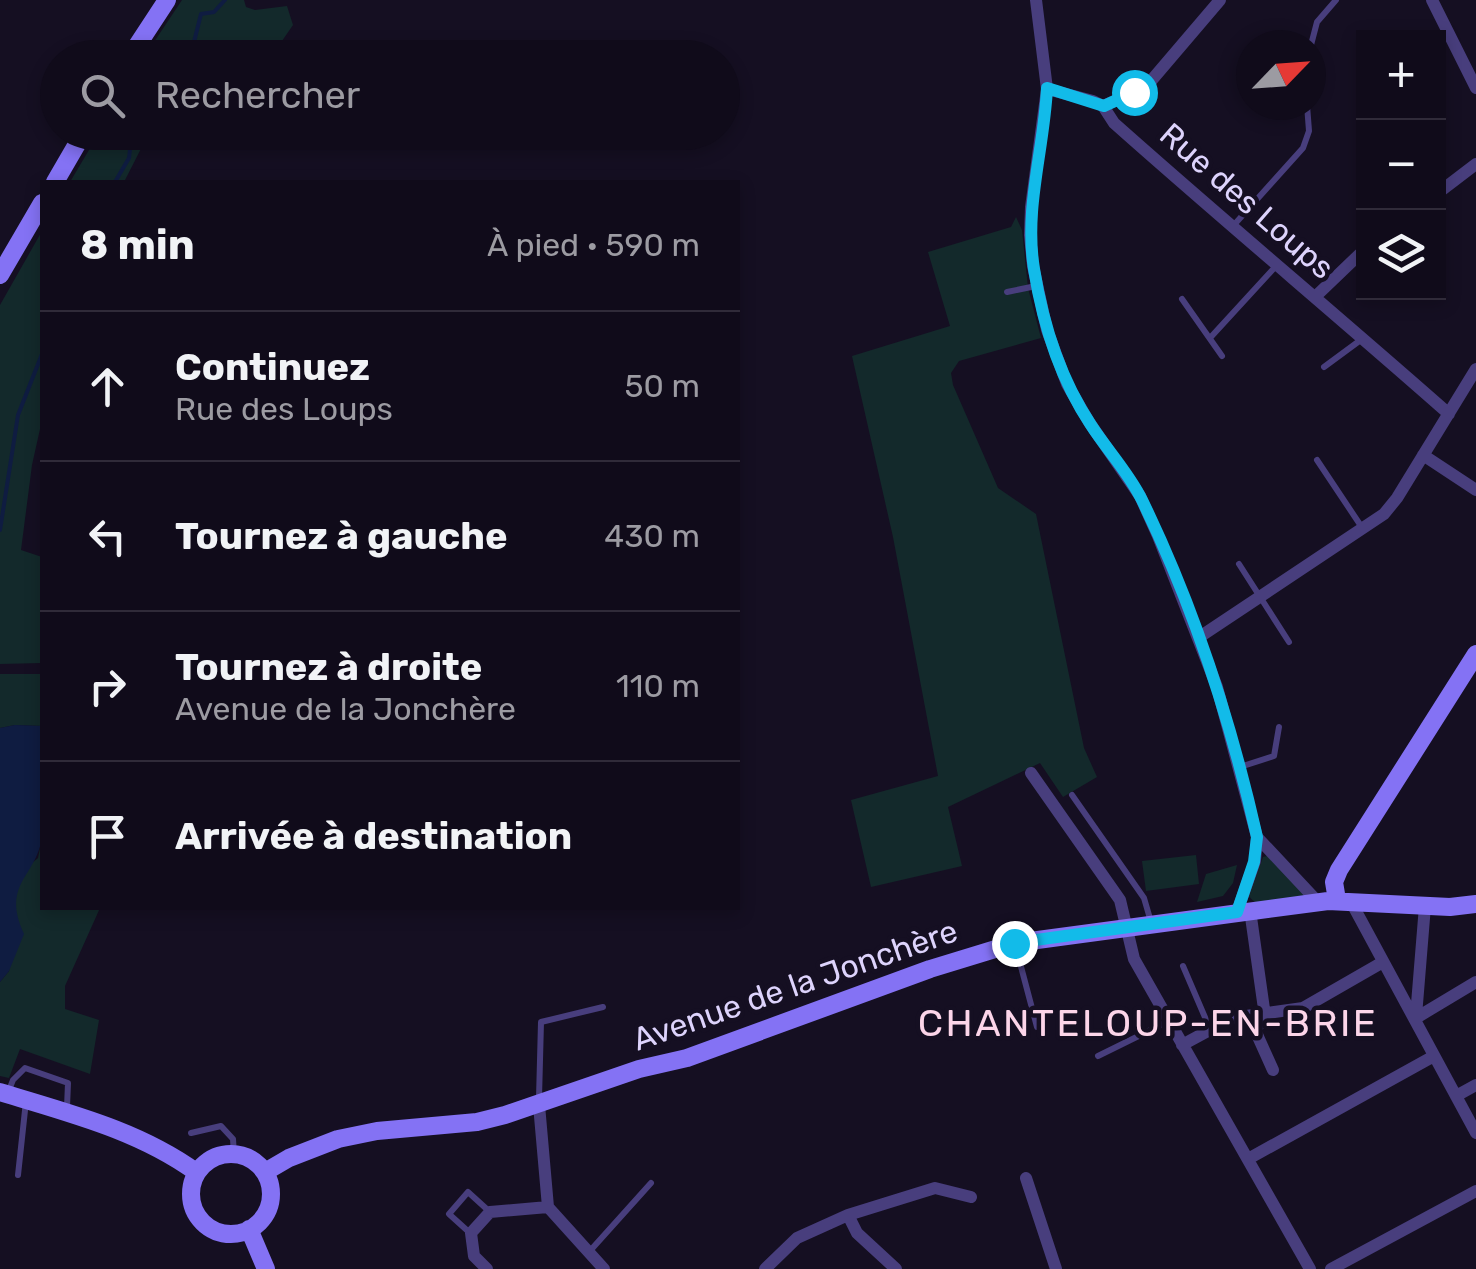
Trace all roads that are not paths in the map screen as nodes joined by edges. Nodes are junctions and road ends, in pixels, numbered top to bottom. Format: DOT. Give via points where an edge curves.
graph roads {
  1 [pos="167,0"];
  2 [pos="1036,0"];
  3 [pos="1220,0"];
  4 [pos="1336,0"];
  5 [pos="1432,0"];
  6 [pos="1314,30"];
  7 [pos="141,40"];
  8 [pos="1047,88"];
  9 [pos="1476,88"];
  10 [pos="1104,106"];
  11 [pos="1308,120"];
  12 [pos="73,150"];
  13 [pos="1476,164"];
  14 [pos="55,180"];
  15 [pos="1446,187"];
  16 [pos="40,206"];
  17 [pos="1231,228"];
  18 [pos="1356,258"];
  19 [pos="1277,265"];
  20 [pos="0,275"];
  21 [pos="1037,286"];
  22 [pos="1007,292"];
  23 [pos="1316,296"];
  24 [pos="1182,299"];
  25 [pos="1210,338"];
  26 [pos="1364,338"];
  27 [pos="1222,356"];
  28 [pos="1324,368"];
  29 [pos="1476,369"];
  30 [pos="1449,414"];
  31 [pos="1423,455"];
  32 [pos="1317,460"];
  33 [pos="1476,490"];
  34 [pos="1363,528"];
  35 [pos="1239,564"];
  36 [pos="1260,596"];
  37 [pos="1198,638"];
  38 [pos="1289,642"];
  39 [pos="1476,654"];
  40 [pos="1279,727"];
  41 [pos="1240,767"];
  42 [pos="1032,773"];
  43 [pos="1072,795"];
  44 [pos="1257,837"];
  45 [pos="1335,901"];
  46 [pos="1476,904"];
  47 [pos="1425,906"];
  48 [pos="1244,911"];
  49 [pos="1151,924"];
  50 [pos="1126,926"];
  51 [pos="1014,943"];
  52 [pos="1383,962"];
  53 [pos="1183,966"];
  54 [pos="1476,982"];
  55 [pos="604,1007"];
  56 [pos="1265,1016"];
  57 [pos="1416,1018"];
  58 [pos="1168,1022"];
  59 [pos="1037,1027"];
  60 [pos="1210,1030"];
  61 [pos="1182,1045"];
  62 [pos="1098,1056"];
  63 [pos="1434,1056"];
  64 [pos="1273,1070"];
  65 [pos="1476,1086"];
  66 [pos="4,1093"];
  67 [pos="1456,1096"];
  68 [pos="27,1100"];
  69 [pos="539,1105"];
  70 [pos="66,1114"];
  71 [pos="190,1133"];
  72 [pos="1476,1134"];
  73 [pos="234,1154"];
  74 [pos="1248,1159"];
  75 [pos="196,1172"];
  76 [pos="264,1172"];
  77 [pos="18,1175"];
  78 [pos="1026,1178"];
  79 [pos="651,1183"];
  80 [pos="1476,1191"];
  81 [pos="971,1197"];
  82 [pos="548,1207"];
  83 [pos="490,1212"];
  84 [pos="848,1215"];
  85 [pos="249,1229"];
  86 [pos="471,1233"];
  87 [pos="588,1253"];
  88 [pos="266,1269"];
  89 [pos="487,1269"];
  90 [pos="604,1269"];
  91 [pos="765,1269"];
  92 [pos="896,1269"];
  93 [pos="1056,1269"];
  94 [pos="1310,1269"];
  95 [pos="1331,1269"];
  1 -- 7 [label="main road"];
  2 -- 8 [label="street"];
  3 -- 10 [label="street" via="1145,88"];
  4 -- 6 [label="lane"];
  5 -- 9 [label="street"];
  8 -- 10 [label="street"];
  8 -- 21 [label="street" via="1031,207"];
  10 -- 17 [label="street, Rue des Loups"];
  11 -- 17 [label="lane" via="1303,148"];
  12 -- 14 [label="main road"];
  13 -- 15 [label="street"];
  16 -- 20 [label="main road"];
  17 -- 19 [label="street, Rue des Loups"];
  18 -- 23 [label="street"];
  19 -- 23 [label="street, Rue des Loups"];
  19 -- 25 [label="lane"];
  21 -- 22 [label="lane"];
  21 -- 37 [label="street" via="1067,384 1140,496"];
  23 -- 26 [label="street, Rue des Loups"];
  24 -- 25 [label="lane"];
  25 -- 27 [label="lane"];
  26 -- 28 [label="lane"];
  26 -- 30 [label="street, Rue des Loups"];
  29 -- 30 [label="street"];
  30 -- 31 [label="street"];
  31 -- 33 [label="street"];
  31 -- 34 [label="street" via="1384,514"];
  32 -- 34 [label="lane"];
  34 -- 36 [label="street"];
  35 -- 36 [label="lane"];
  36 -- 37 [label="street"];
  36 -- 38 [label="lane"];
  37 -- 41 [label="street"];
  39 -- 45 [label="main road" via="1338,870"];
  40 -- 41 [label="lane" via="1274,756"];
  41 -- 44 [label="street"];
  42 -- 50 [label="street" via="1120,900"];
  43 -- 49 [label="lane" via="1144,898"];
  44 -- 45 [label="street"];
  44 -- 48 [label="street"];
  45 -- 47 [label="main road, Avenue de la Jonchère"];
  45 -- 48 [label="main road, Avenue de la Jonchère"];
  45 -- 52 [label="street"];
  46 -- 47 [label="main road, Avenue de la Jonchère"];
  47 -- 57 [label="street"];
  48 -- 49 [label="main road, Avenue de la Jonchère"];
  48 -- 56 [label="street"];
  49 -- 50 [label="main road, Avenue de la Jonchère"];
  50 -- 51 [label="main road, Avenue de la Jonchère"];
  50 -- 58 [label="street" via="1134,959"];
  51 -- 59 [label="lane"];
  51 -- 69 [label="main road, Avenue de la Jonchère"];
  52 -- 56 [label="street" via="1302,1008"];
  52 -- 57 [label="street"];
  53 -- 60 [label="lane"];
  54 -- 57 [label="street"];
  55 -- 69 [label="lane" via="540,1022"];
  56 -- 60 [label="street" via="1232,1018"];
  56 -- 64 [label="street" via="1256,1030"];
  57 -- 63 [label="street"];
  58 -- 61 [label="street"];
  58 -- 62 [label="lane"];
  60 -- 61 [label="street"];
  61 -- 74 [label="street"];
  63 -- 67 [label="street"];
  63 -- 74 [label="street"];
  65 -- 67 [label="street"];
  66 -- 68 [label="main road"];
  66 -- 70 [label="lane" via="26,1068 68,1083"];
  67 -- 72 [label="street"];
  68 -- 70 [label="main road"];
  68 -- 77 [label="lane"];
  69 -- 76 [label="main road, Avenue de la Jonchère" via="478,1122 338,1139"];
  69 -- 82 [label="street"];
  70 -- 75 [label="main road" via="153,1144"];
  71 -- 73 [label="lane" via="221,1126"];
  73 -- 75 [label="main road" via="220,1155"];
  73 -- 76 [label="main road"];
  74 -- 94 [label="street"];
  75 -- 85 [label="main road" via="191,1201 206,1226 234,1234"];
  76 -- 85 [label="main road" via="270,1198"];
  78 -- 93 [label="street"];
  79 -- 87 [label="lane"];
  80 -- 95 [label="street"];
  81 -- 84 [label="street" via="935,1188"];
  82 -- 83 [label="street"];
  82 -- 87 [label="street"];
  83 -- 86 [label="street"];
  83 -- 86 [label="lane" via="468,1192 448,1214"];
  84 -- 91 [label="street" via="797,1238"];
  84 -- 92 [label="street" via="857,1234"];
  85 -- 88 [label="main road"];
  86 -- 89 [label="street" via="474,1256"];
  87 -- 90 [label="street"];
}
